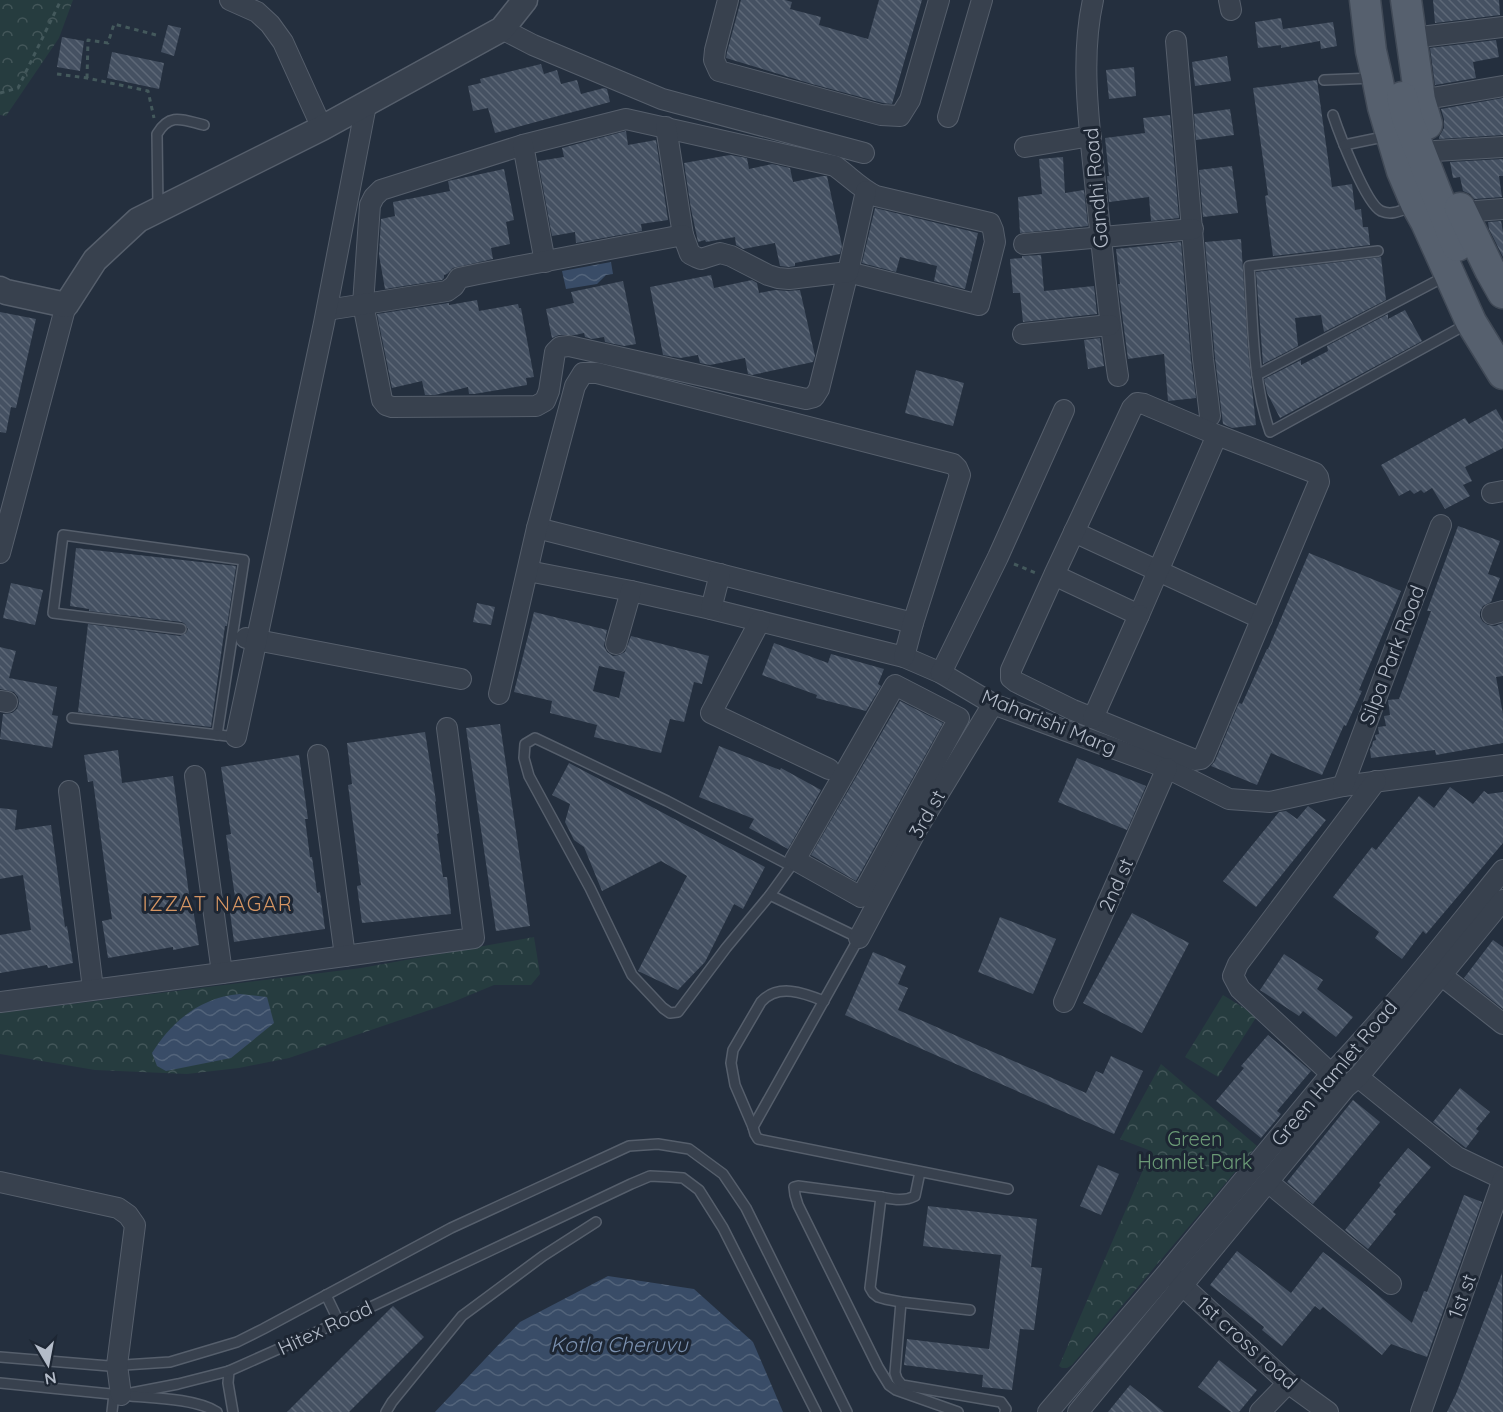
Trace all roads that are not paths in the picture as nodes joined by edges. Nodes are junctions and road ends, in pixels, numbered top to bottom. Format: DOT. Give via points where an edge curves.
graph roads {
  1 [pos="230,0"];
  2 [pos="525,0"];
  3 [pos="728,0"];
  4 [pos="939,0"];
  5 [pos="982,0"];
  6 [pos="1093,0"];
  7 [pos="1365,0"];
  8 [pos="1383,0"];
  9 [pos="1406,0"];
  10 [pos="1503,27"];
  11 [pos="502,29"];
  12 [pos="1412,38"];
  13 [pos="1176,41"];
  14 [pos="1377,77"];
  15 [pos="1324,80"];
  16 [pos="1503,86"];
  17 [pos="1420,100"];
  18 [pos="366,105"];
  19 [pos="1333,115"];
  20 [pos="948,117"];
  21 [pos="204,125"];
  22 [pos="666,127"];
  23 [pos="322,129"];
  24 [pos="1392,135"];
  25 [pos="1090,136"];
  26 [pos="524,145"];
  27 [pos="1344,145"];
  28 [pos="1025,147"];
  29 [pos="1503,147"];
  30 [pos="1436,151"];
  31 [pos="864,153"];
  32 [pos="866,191"];
  33 [pos="1416,204"];
  34 [pos="1503,209"];
  35 [pos="158,211"];
  36 [pos="1462,212"];
  37 [pos="1193,229"];
  38 [pos="683,235"];
  39 [pos="1101,237"];
  40 [pos="1024,244"];
  41 [pos="1378,251"];
  42 [pos="545,262"];
  43 [pos="848,272"];
  44 [pos="1449,274"];
  45 [pos="1499,277"];
  46 [pos="0,289"];
  47 [pos="66,305"];
  48 [pos="365,311"];
  49 [pos="326,317"];
  50 [pos="1471,322"];
  51 [pos="1110,325"];
  52 [pos="1023,334"];
  53 [pos="1503,338"];
  54 [pos="1503,374"];
  55 [pos="1257,375"];
  56 [pos="1118,376"];
  57 [pos="1064,410"];
  58 [pos="1210,416"];
  59 [pos="1217,435"];
  60 [pos="1441,525"];
  61 [pos="537,528"];
  62 [pos="1074,532"];
  63 [pos="0,553"];
  64 [pos="1158,570"];
  65 [pos="528,571"];
  66 [pos="720,574"];
  67 [pos="1052,577"];
  68 [pos="631,591"];
  69 [pos="711,609"];
  70 [pos="1139,615"];
  71 [pos="1262,619"];
  72 [pos="760,621"];
  73 [pos="913,623"];
  74 [pos="181,629"];
  75 [pos="251,638"];
  76 [pos="616,644"];
  77 [pos="904,657"];
  78 [pos="941,673"];
  79 [pos="461,679"];
  80 [pos="499,694"];
  81 [pos="993,704"];
  82 [pos="1073,710"];
  83 [pos="72,718"];
  84 [pos="1100,721"];
  85 [pos="447,728"];
  86 [pos="1066,730"];
  87 [pos="227,736"];
  88 [pos="1099,742"];
  89 [pos="318,755"];
  90 [pos="1503,765"];
  91 [pos="1167,768"];
  92 [pos="829,769"];
  93 [pos="195,776"];
  94 [pos="1376,781"];
  95 [pos="1343,786"];
  96 [pos="69,791"];
  97 [pos="913,820"];
  98 [pos="1503,870"];
  99 [pos="770,895"];
  100 [pos="1503,900"];
  101 [pos="862,932"];
  102 [pos="345,956"];
  103 [pos="222,974"];
  104 [pos="1441,975"];
  105 [pos="93,989"];
  106 [pos="824,1001"];
  107 [pos="0,1002"];
  108 [pos="1064,1002"];
  109 [pos="1503,1024"];
  110 [pos="1345,1079"];
  111 [pos="753,1127"];
  112 [pos="920,1172"];
  113 [pos="1503,1179"];
  114 [pos="0,1182"];
  115 [pos="1268,1182"];
  116 [pos="1008,1189"];
  117 [pos="881,1197"];
  118 [pos="596,1222"];
  119 [pos="1175,1279"];
  120 [pos="1391,1284"];
  121 [pos="326,1295"];
  122 [pos="901,1302"];
  123 [pos="970,1310"];
  124 [pos="339,1322"];
  125 [pos="0,1357"];
  126 [pos="117,1365"];
  127 [pos="229,1371"];
  128 [pos="0,1383"];
  129 [pos="1288,1383"];
  130 [pos="116,1400"];
  131 [pos="217,1412"];
  132 [pos="233,1412"];
  133 [pos="386,1412"];
  134 [pos="816,1412"];
  135 [pos="847,1412"];
  136 [pos="958,1412"];
  137 [pos="1005,1412"];
  138 [pos="1048,1412"];
  139 [pos="1078,1412"];
  140 [pos="1260,1412"];
  141 [pos="1328,1412"];
  142 [pos="1420,1412"];
  1 -- 23 [label="street" via="257,12 283,42"];
  2 -- 11 [label="street"];
  3 -- 4 [label="street" via="715,50 719,71 881,115 900,116 910,100"];
  5 -- 20 [label="street"];
  6 -- 25 [label="street, Gandhi Road" via="1086,52"];
  7 -- 14 [label="main road"];
  8 -- 53 [label="main road" via="1384,21 1407,118 1467,272"];
  9 -- 12 [label="main road"];
  10 -- 12 [label="street"];
  11 -- 18 [label="street"];
  11 -- 31 [label="street" via="662,99"];
  12 -- 17 [label="main road"];
  13 -- 37 [label="street"];
  14 -- 15 [label="lane"];
  14 -- 24 [label="main road"];
  16 -- 17 [label="street"];
  17 -- 30 [label="main road"];
  18 -- 23 [label="street"];
  18 -- 49 [label="street"];
  19 -- 27 [label="lane"];
  21 -- 35 [label="lane" via="169,120 157,134"];
  22 -- 26 [label="street" via="626,119"];
  22 -- 32 [label="street" via="835,166"];
  22 -- 38 [label="street"];
  23 -- 35 [label="street"];
  24 -- 27 [label="lane"];
  24 -- 33 [label="main road"];
  25 -- 28 [label="street"];
  25 -- 39 [label="street, Gandhi Road"];
  26 -- 42 [label="street"];
  26 -- 48 [label="street" via="381,190 374,197 370,205"];
  27 -- 33 [label="lane" via="1373,204 1394,213"];
  29 -- 30 [label="street"];
  30 -- 36 [label="main road"];
  32 -- 43 [label="street"];
  32 -- 43 [label="street" via="990,223 994,242 979,305"];
  33 -- 44 [label="main road"];
  34 -- 36 [label="street"];
  35 -- 47 [label="street" via="138,220 94,260"];
  36 -- 45 [label="main road"];
  37 -- 39 [label="street"];
  37 -- 58 [label="street"];
  38 -- 42 [label="street"];
  38 -- 43 [label="street" via="690,254 696,257 720,253 732,256 778,278"];
  39 -- 40 [label="street"];
  39 -- 51 [label="street, Gandhi Road"];
  41 -- 55 [label="lane" via="1249,266"];
  42 -- 48 [label="street" via="459,278 447,291"];
  43 -- 48 [label="street" via="819,389 814,397 806,399 569,346 555,352 549,391 545,401 536,406 386,405"];
  44 -- 50 [label="main road"];
  44 -- 55 [label="lane"];
  46 -- 47 [label="street"];
  47 -- 63 [label="street"];
  48 -- 49 [label="street"];
  49 -- 75 [label="street"];
  50 -- 54 [label="main road"];
  50 -- 55 [label="lane" via="1270,432"];
  51 -- 52 [label="street"];
  51 -- 56 [label="street, Gandhi Road"];
  57 -- 78 [label="street"];
  59 -- 62 [label="street" via="1137,403"];
  59 -- 64 [label="street"];
  59 -- 71 [label="street" via="1318,477"];
  60 -- 95 [label="street, Silpa Park Road"];
  61 -- 65 [label="street"];
  61 -- 66 [label="street"];
  61 -- 73 [label="street" via="575,386 583,373 597,373 957,468 960,475"];
  62 -- 64 [label="street"];
  62 -- 67 [label="street"];
  64 -- 70 [label="street"];
  64 -- 71 [label="street"];
  65 -- 68 [label="street, Maharishi Marg"];
  65 -- 80 [label="street"];
  66 -- 69 [label="street"];
  66 -- 73 [label="street"];
  67 -- 70 [label="street"];
  67 -- 82 [label="street" via="1011,669 1011,678"];
  68 -- 69 [label="street, Maharishi Marg"];
  68 -- 76 [label="street"];
  69 -- 72 [label="street, Maharishi Marg"];
  70 -- 84 [label="street"];
  71 -- 84 [label="street" via="1201,759 1195,760"];
  72 -- 77 [label="street, Maharishi Marg"];
  72 -- 92 [label="street" via="711,713"];
  73 -- 77 [label="street"];
  74 -- 87 [label="lane" via="53,614 63,535 244,560"];
  75 -- 79 [label="street"];
  75 -- 87 [label="street"];
  77 -- 78 [label="street, Maharishi Marg"];
  78 -- 81 [label="street, Maharishi Marg"];
  81 -- 86 [label="street, Maharishi Marg"];
  81 -- 97 [label="street, 3rd st"];
  82 -- 84 [label="street"];
  82 -- 86 [label="street"];
  83 -- 87 [label="lane"];
  84 -- 88 [label="street"];
  85 -- 102 [label="street" via="474,938"];
  86 -- 88 [label="street, Maharishi Marg"];
  88 -- 91 [label="street, Maharishi Marg"];
  89 -- 102 [label="street"];
  90 -- 94 [label="street, Maharishi Marg"];
  91 -- 95 [label="street, Maharishi Marg" via="1229,799 1270,802"];
  91 -- 108 [label="street, 2nd st"];
  93 -- 103 [label="street"];
  94 -- 95 [label="street, Maharishi Marg"];
  94 -- 110 [label="street" via="1238,964 1233,976 1240,989"];
  96 -- 105 [label="street"];
  97 -- 97 [label="street" via="861,897 795,860 895,685 959,718"];
  97 -- 101 [label="street, 3rd st"];
  98 -- 110 [label="street, Green Hamlet Road" via="1350,1054"];
  99 -- 99 [label="lane" via="791,866 535,738 525,744 529,776 632,975 670,1013 678,1012"];
  99 -- 101 [label="lane"];
  100 -- 104 [label="street, Green Hamlet Road"];
  101 -- 106 [label="lane"];
  102 -- 103 [label="street"];
  103 -- 105 [label="street"];
  104 -- 109 [label="street"];
  104 -- 110 [label="street, Green Hamlet Road"];
  105 -- 107 [label="street"];
  106 -- 111 [label="lane"];
  106 -- 111 [label="lane" via="802,992 767,995 733,1050 732,1075"];
  110 -- 113 [label="street" via="1457,1157"];
  110 -- 115 [label="street, Green Hamlet Road"];
  110 -- 119 [label="street, Green Hamlet Road"];
  111 -- 112 [label="lane" via="758,1140"];
  112 -- 116 [label="lane"];
  112 -- 117 [label="lane" via="915,1196 905,1200"];
  113 -- 142 [label="street, 1st st"];
  114 -- 126 [label="street" via="118,1208 135,1225"];
  115 -- 119 [label="street, Green Hamlet Road"];
  115 -- 120 [label="street"];
  117 -- 122 [label="lane" via="870,1288 878,1298"];
  117 -- 136 [label="lane" via="794,1187 798,1205 889,1384"];
  118 -- 133 [label="lane" via="462,1316"];
  119 -- 129 [label="street, 1st cross road"];
  119 -- 138 [label="street, Green Hamlet Road"];
  119 -- 139 [label="street, Green Hamlet Road"];
  121 -- 124 [label="lane"];
  121 -- 126 [label="lane" via="237,1342 171,1362"];
  121 -- 135 [label="lane" via="451,1228 629,1146 658,1144 689,1149 723,1174 746,1208"];
  122 -- 123 [label="lane"];
  122 -- 137 [label="lane" via="895,1373 902,1385 1000,1402 1005,1405"];
  124 -- 127 [label="lane, Hitex Road"];
  124 -- 134 [label="lane, Hitex Road" via="650,1176 682,1178 699,1190 723,1228"];
  125 -- 126 [label="lane"];
  126 -- 130 [label="street"];
  127 -- 130 [label="lane, Hitex Road"];
  127 -- 132 [label="lane"];
  128 -- 130 [label="lane, Hitex Road"];
  129 -- 140 [label="street"];
  129 -- 141 [label="street, 1st cross road"];
  130 -- 131 [label="lane" via="157,1398 197,1404"];
}
